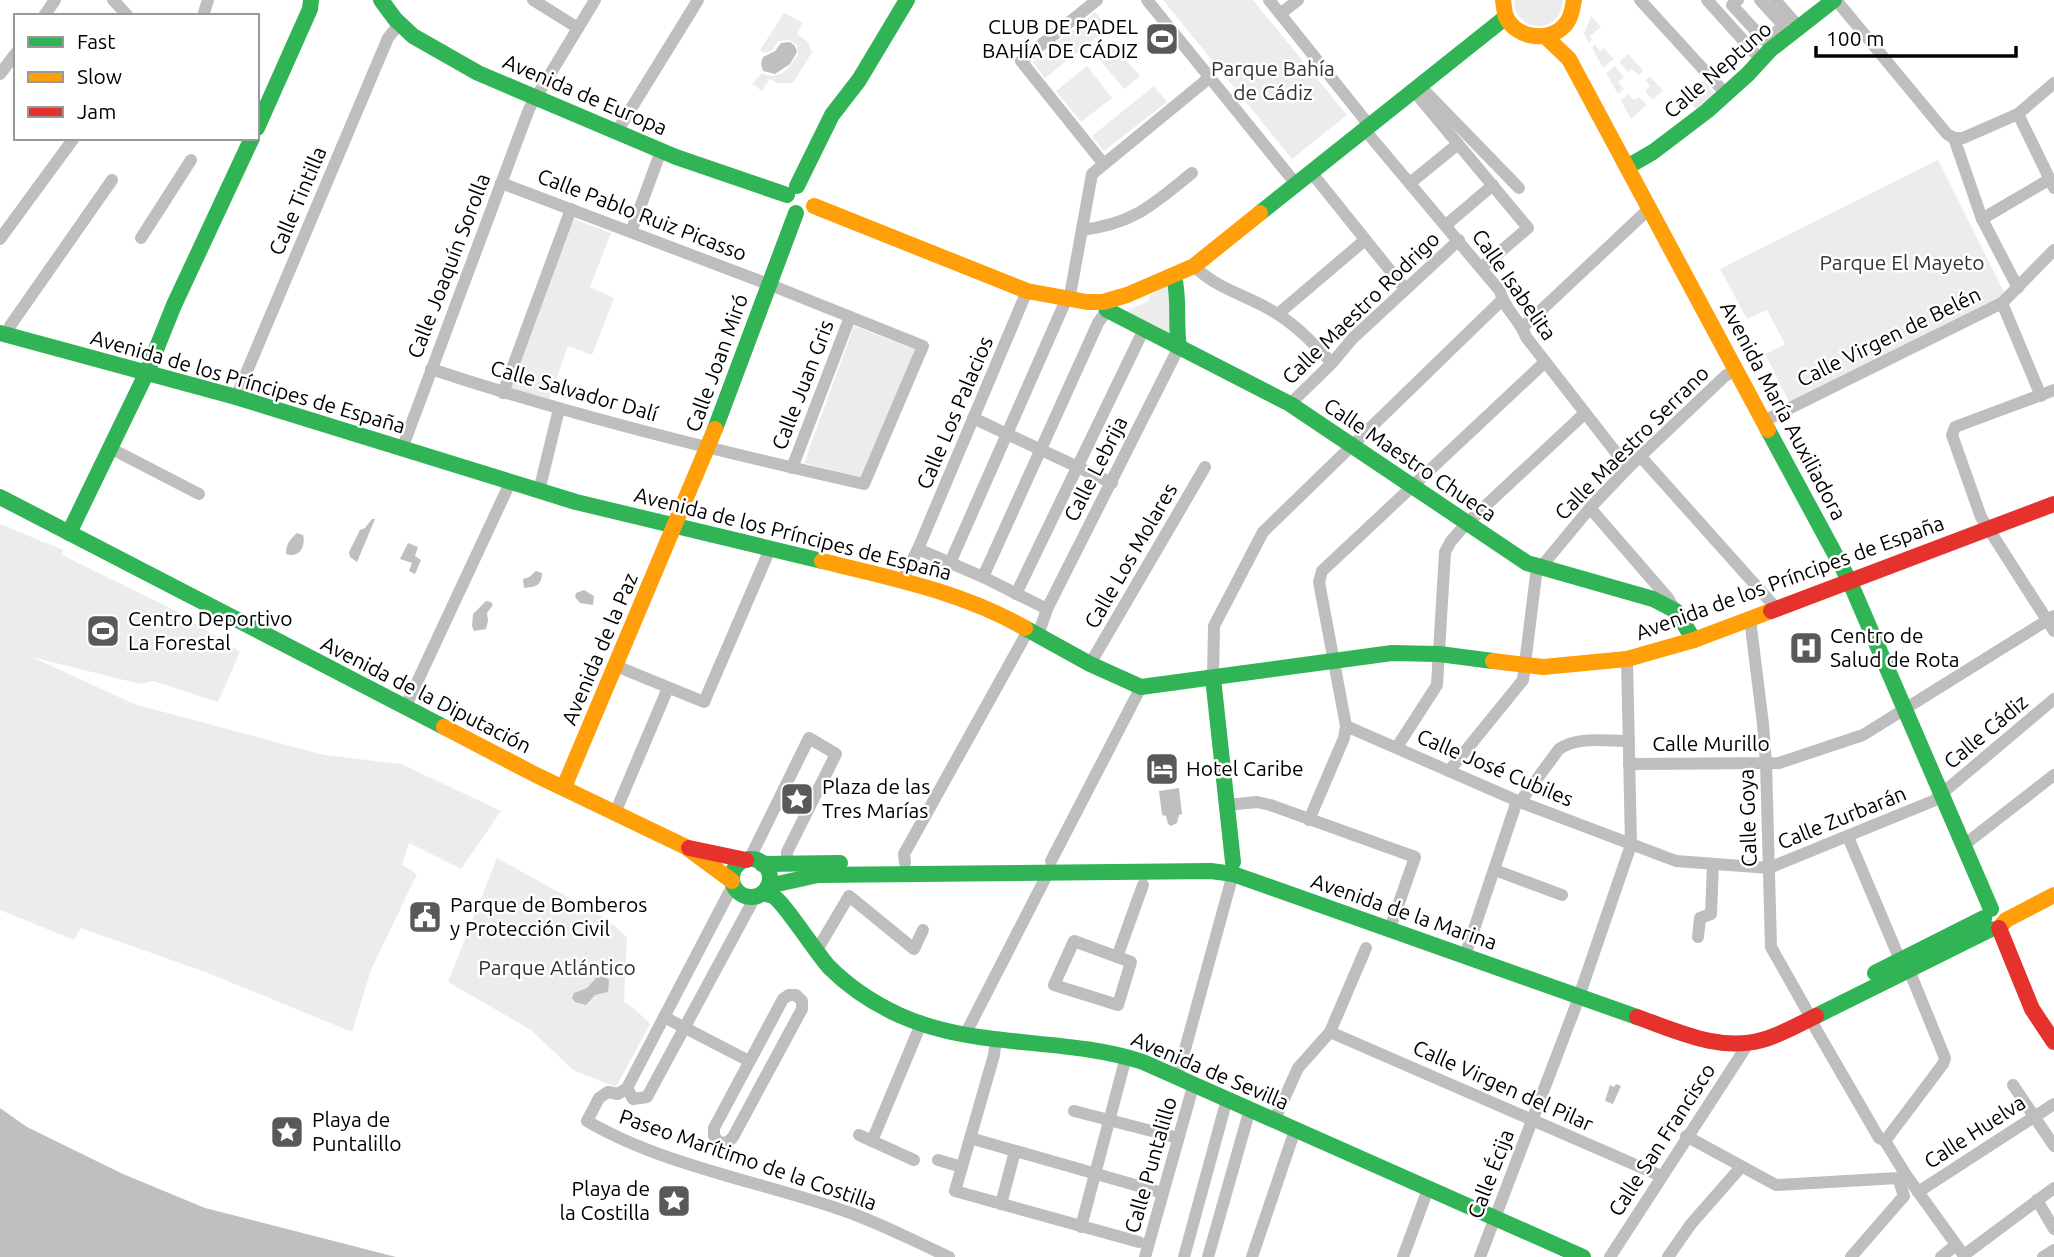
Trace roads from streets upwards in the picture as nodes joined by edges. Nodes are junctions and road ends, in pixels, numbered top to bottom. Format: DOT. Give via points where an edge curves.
graph roads {
  1 [pos="113,0"];
  2 [pos="533,0"];
  3 [pos="595,0"];
  4 [pos="698,0"];
  5 [pos="907,0"];
  6 [pos="1097,0"];
  7 [pos="1147,0"];
  8 [pos="1269,0"];
  9 [pos="1298,0"];
  10 [pos="1503,0"];
  11 [pos="1574,0"];
  12 [pos="1640,0"];
  13 [pos="1707,0"];
  14 [pos="1738,0"];
  15 [pos="1759,0"];
  16 [pos="1775,0"];
  17 [pos="1835,0"];
  18 [pos="379,1"];
  19 [pos="314,3"];
  20 [pos="126,14"];
  21 [pos="1280,14"];
  22 [pos="1506,17"];
  23 [pos="400,23"];
  24 [pos="1566,25"];
  25 [pos="1799,27"];
  26 [pos="578,28"];
  27 [pos="1546,37"];
  28 [pos="14,56"];
  29 [pos="1569,59"];
  30 [pos="1762,60"];
  31 [pos="0,74"];
  32 [pos="1209,78"];
  33 [pos="2054,83"];
  34 [pos="1416,87"];
  35 [pos="1726,94"];
  36 [pos="535,98"];
  37 [pos="2018,114"];
  38 [pos="259,124"];
  39 [pos="1367,127"];
  40 [pos="616,133"];
  41 [pos="1954,138"];
  42 [pos="73,140"];
  43 [pos="251,140"];
  44 [pos="1458,144"];
  45 [pos="661,151"];
  46 [pos="191,160"];
  47 [pos="1104,163"];
  48 [pos="1627,167"];
  49 [pos="1311,172"];
  50 [pos="1192,173"];
  51 [pos="112,180"];
  52 [pos="501,183"];
  53 [pos="1410,183"];
  54 [pos="1296,184"];
  55 [pos="2052,184"];
  56 [pos="1493,185"];
  57 [pos="1519,188"];
  58 [pos="797,189"];
  59 [pos="814,206"];
  60 [pos="1650,208"];
  61 [pos="571,209"];
  62 [pos="796,213"];
  63 [pos="1982,219"];
  64 [pos="1446,225"];
  65 [pos="1082,230"];
  66 [pos="631,232"];
  67 [pos="141,238"];
  68 [pos="0,239"];
  69 [pos="1365,240"];
  70 [pos="1459,240"];
  71 [pos="2054,250"];
  72 [pos="1194,266"];
  73 [pos="1482,268"];
  74 [pos="1174,276"];
  75 [pos="768,284"];
  76 [pos="2018,288"];
  77 [pos="1405,289"];
  78 [pos="1027,291"];
  79 [pos="1068,300"];
  80 [pos="1502,300"];
  81 [pos="2002,303"];
  82 [pos="1105,306"];
  83 [pos="1279,314"];
  84 [pos="850,317"];
  85 [pos="1522,328"];
  86 [pos="1144,329"];
  87 [pos="8,331"];
  88 [pos="1179,346"];
  89 [pos="1545,362"];
  90 [pos="1332,363"];
  91 [pos="431,369"];
  92 [pos="1737,369"];
  93 [pos="147,372"];
  94 [pos="2054,390"];
  95 [pos="503,393"];
  96 [pos="2040,396"];
  97 [pos="236,397"];
  98 [pos="1290,404"];
  99 [pos="559,409"];
  100 [pos="1584,414"];
  101 [pos="973,418"];
  102 [pos="1764,421"];
  103 [pos="1007,434"];
  104 [pos="1351,444"];
  105 [pos="110,448"];
  106 [pos="708,448"];
  107 [pos="402,449"];
  108 [pos="1040,450"];
  109 [pos="1641,457"];
  110 [pos="1078,467"];
  111 [pos="1205,467"];
  112 [pos="792,468"];
  113 [pos="1628,468"];
  114 [pos="510,483"];
  115 [pos="1112,483"];
  116 [pos="864,484"];
  117 [pos="1411,486"];
  118 [pos="539,491"];
  119 [pos="199,494"];
  120 [pos="0,498"];
  121 [pos="2054,503"];
  122 [pos="1590,508"];
  123 [pos="1466,524"];
  124 [pos="675,527"];
  125 [pos="1989,528"];
  126 [pos="69,533"];
  127 [pos="770,549"];
  128 [pos="918,549"];
  129 [pos="950,563"];
  130 [pos="1542,567"];
  131 [pos="983,577"];
  132 [pos="902,580"];
  133 [pos="1849,580"];
  134 [pos="1016,594"];
  135 [pos="1776,608"];
  136 [pos="1047,609"];
  137 [pos="1676,611"];
  138 [pos="1750,619"];
  139 [pos="2052,623"];
  140 [pos="1034,632"];
  141 [pos="1694,640"];
  142 [pos="1439,654"];
  143 [pos="1627,659"];
  144 [pos="1333,662"];
  145 [pos="1090,664"];
  146 [pos="616,666"];
  147 [pos="1525,666"];
  148 [pos="1213,678"];
  149 [pos="1141,687"];
  150 [pos="668,688"];
  151 [pos="2054,699"];
  152 [pos="1906,707"];
  153 [pos="405,708"];
  154 [pos="1346,726"];
  155 [pos="1629,741"];
  156 [pos="1396,747"];
  157 [pos="1766,763"];
  158 [pos="1629,764"];
  159 [pos="1449,771"];
  160 [pos="2051,783"];
  161 [pos="564,787"];
  162 [pos="1942,795"];
  163 [pos="1518,801"];
  164 [pos="1227,804"];
  165 [pos="615,813"];
  166 [pos="1309,820"];
  167 [pos="1848,837"];
  168 [pos="1631,845"];
  169 [pos="1964,845"];
  170 [pos="686,847"];
  171 [pos="752,861"];
  172 [pos="787,862"];
  173 [pos="905,863"];
  174 [pos="1713,864"];
  175 [pos="1049,867"];
  176 [pos="1233,868"];
  177 [pos="1769,868"];
  178 [pos="1494,870"];
  179 [pos="733,883"];
  180 [pos="2054,883"];
  181 [pos="1143,886"];
  182 [pos="762,892"];
  183 [pos="1562,895"];
  184 [pos="2054,895"];
  185 [pos="1995,919"];
  186 [pos="1393,920"];
  187 [pos="923,930"];
  188 [pos="1698,937"];
  189 [pos="1468,947"];
  190 [pos="1366,948"];
  191 [pos="817,950"];
  192 [pos="1117,957"];
  193 [pos="1904,965"];
  194 [pos="1580,991"];
  195 [pos="1808,1014"];
  196 [pos="664,1017"];
  197 [pos="920,1024"];
  198 [pos="685,1028"];
  199 [pos="1331,1032"];
  200 [pos="968,1037"];
  201 [pos="996,1040"];
  202 [pos="2054,1042"];
  203 [pos="1748,1044"];
  204 [pos="1126,1057"];
  205 [pos="749,1061"];
  206 [pos="1178,1075"];
  207 [pos="1194,1083"];
  208 [pos="2013,1085"];
  209 [pos="627,1088"];
  210 [pos="1227,1099"];
  211 [pos="2054,1104"];
  212 [pos="1250,1109"];
  213 [pos="1074,1111"];
  214 [pos="2035,1117"];
  215 [pos="1533,1118"];
  216 [pos="1109,1120"];
  217 [pos="1274,1121"];
  218 [pos="1295,1130"];
  219 [pos="859,1135"];
  220 [pos="1171,1136"];
  221 [pos="1686,1136"];
  222 [pos="970,1138"];
  223 [pos="872,1141"];
  224 [pos="1885,1141"];
  225 [pos="2054,1146"];
  226 [pos="1015,1151"];
  227 [pos="914,1160"];
  228 [pos="938,1160"];
  229 [pos="962,1167"];
  230 [pos="1741,1167"];
  231 [pos="1095,1173"];
  232 [pos="1661,1176"];
  233 [pos="1902,1177"];
  234 [pos="2054,1188"];
  235 [pos="1428,1189"];
  236 [pos="1156,1191"];
  237 [pos="1918,1192"];
  238 [pos="2037,1200"];
  239 [pos="1001,1204"];
  240 [pos="1496,1219"];
  241 [pos="1081,1227"];
  242 [pos="2054,1228"];
  243 [pos="1139,1242"];
  244 [pos="2054,1250"];
  245 [pos="1558,1252"];
  246 [pos="1962,1252"];
  247 [pos="949,1257"];
  248 [pos="1145,1257"];
  249 [pos="1184,1257"];
  250 [pos="1208,1257"];
  251 [pos="1252,1257"];
  252 [pos="1404,1257"];
  253 [pos="1480,1257"];
  254 [pos="1583,1257"];
  255 [pos="1610,1257"];
  256 [pos="1668,1257"];
  257 [pos="1851,1257"];
  258 [pos="1941,1257"];
  259 [pos="2043,1257"];
  1 -- 20 [label="street"];
  2 -- 26 [label="street"];
  3 -- 26 [label="street, Calle Joaquín Sorolla"];
  4 -- 40 [label="street"];
  5 -- 58 [label="street" via="822,134"];
  6 -- 47 [label="street" via="1021,61"];
  7 -- 32 [label="street"];
  8 -- 21 [label="street, Calle Isabelita"];
  9 -- 21 [label="street"];
  10 -- 22 [label="street"];
  11 -- 24 [label="street"];
  12 -- 35 [label="street"];
  13 -- 30 [label="street"];
  14 -- 15 [label="street" via="1732,5 1767,40 1782,24"];
  16 -- 25 [label="street"];
  17 -- 25 [label="street, Calle Neptuno"];
  17 -- 41 [label="street"];
  18 -- 23 [label="street, Avenida de Europa"];
  19 -- 38 [label="street"];
  21 -- 39 [label="street, Calle Isabelita"];
  22 -- 27 [label="street" via="1527,36"];
  22 -- 34 [label="street"];
  23 -- 36 [label="street, Avenida de Europa" via="435,50"];
  23 -- 97 [label="street, Calle Tintilla" via="388,38"];
  24 -- 27 [label="street"];
  24 -- 29 [label="street, Avenida María Auxiliadora"];
  25 -- 30 [label="street, Calle Neptuno"];
  26 -- 36 [label="street, Calle Joaquín Sorolla"];
  27 -- 29 [label="street, Avenida María Auxiliadora"];
  28 -- 31 [label="street"];
  29 -- 48 [label="street, Avenida María Auxiliadora"];
  30 -- 35 [label="street, Calle Neptuno"];
  32 -- 47 [label="street"];
  32 -- 54 [label="street"];
  33 -- 37 [label="street"];
  34 -- 39 [label="street"];
  34 -- 44 [label="street"];
  34 -- 57 [label="street"];
  35 -- 48 [label="street, Calle Neptuno"];
  36 -- 40 [label="street, Avenida de Europa"];
  36 -- 52 [label="street, Calle Joaquín Sorolla"];
  37 -- 41 [label="street"];
  37 -- 55 [label="street"];
  39 -- 49 [label="street"];
  39 -- 53 [label="street, Calle Isabelita"];
  40 -- 45 [label="street, Avenida de Europa"];
  41 -- 63 [label="street"];
  42 -- 68 [label="street"];
  43 -- 93 [label="street"];
  44 -- 53 [label="street"];
  44 -- 56 [label="street"];
  45 -- 58 [label="street, Avenida de Europa" via="752,186"];
  45 -- 66 [label="street"];
  46 -- 67 [label="street"];
  47 -- 65 [label="street" via="1092,174"];
  48 -- 60 [label="street, Avenida María Auxiliadora"];
  49 -- 54 [label="street"];
  49 -- 69 [label="street"];
  50 -- 65 [label="street" via="1128,220"];
  51 -- 87 [label="street"];
  52 -- 61 [label="street, Calle Pablo Ruiz Picasso"];
  52 -- 91 [label="street, Calle Joaquín Sorolla"];
  53 -- 64 [label="street, Calle Isabelita"];
  54 -- 72 [label="street"];
  55 -- 63 [label="street"];
  56 -- 64 [label="street"];
  56 -- 73 [label="street" via="1528,228"];
  58 -- 59 [label="street" via="814,192"];
  58 -- 62 [label="street" via="789,208"];
  59 -- 62 [label="street"];
  59 -- 78 [label="street"];
  60 -- 85 [label="street"];
  60 -- 92 [label="street, Avenida María Auxiliadora"];
  61 -- 66 [label="street, Calle Pablo Ruiz Picasso"];
  61 -- 95 [label="street"];
  62 -- 75 [label="street, Calle Joan Miró"];
  63 -- 76 [label="street"];
  64 -- 70 [label="street, Calle Isabelita"];
  65 -- 79 [label="street"];
  66 -- 75 [label="street, Calle Pablo Ruiz Picasso"];
  69 -- 77 [label="street"];
  69 -- 83 [label="street"];
  70 -- 73 [label="street, Calle Isabelita"];
  70 -- 77 [label="street, Calle Maestro Rodrigo"];
  71 -- 76 [label="street, Calle Virgen de Belén"];
  72 -- 74 [label="street"];
  72 -- 83 [label="street" via="1208,280"];
  73 -- 80 [label="street, Calle Isabelita"];
  74 -- 82 [label="street"];
  74 -- 88 [label="street"];
  75 -- 84 [label="street, Calle Pablo Ruiz Picasso"];
  75 -- 106 [label="street, Calle Joan Miró"];
  76 -- 81 [label="street, Calle Virgen de Belén"];
  77 -- 90 [label="street, Calle Maestro Rodrigo"];
  78 -- 79 [label="street"];
  78 -- 101 [label="street, Calle Los Palacios"];
  79 -- 82 [label="street"];
  79 -- 103 [label="street"];
  80 -- 85 [label="street, Calle Isabelita"];
  80 -- 104 [label="street"];
  81 -- 96 [label="street"];
  81 -- 102 [label="street, Calle Virgen de Belén"];
  82 -- 86 [label="street, Calle Maestro Chueca"];
  82 -- 108 [label="street"];
  83 -- 90 [label="street"];
  84 -- 112 [label="street, Calle Juan Gris"];
  84 -- 116 [label="street, Calle Pablo Ruiz Picasso" via="923,346"];
  85 -- 89 [label="street, Calle Isabelita"];
  86 -- 88 [label="street, Calle Maestro Chueca"];
  86 -- 110 [label="street"];
  87 -- 93 [label="street, Avenida de los Príncipes de España"];
  88 -- 98 [label="street, Calle Maestro Chueca"];
  88 -- 115 [label="street, Calle Lebrija"];
  89 -- 100 [label="street, Calle Isabelita"];
  89 -- 117 [label="street"];
  90 -- 98 [label="street, Calle Maestro Rodrigo"];
  91 -- 95 [label="street, Calle Salvador Dalí"];
  91 -- 107 [label="street, Calle Joaquín Sorolla"];
  92 -- 102 [label="street, Avenida María Auxiliadora"];
  92 -- 109 [label="street, Calle Maestro Serrano"];
  93 -- 97 [label="street, Avenida de los Príncipes de España"];
  93 -- 105 [label="street"];
  94 -- 96 [label="street"];
  95 -- 99 [label="street, Calle Salvador Dalí"];
  96 -- 125 [label="street" via="1955,427 1952,435"];
  97 -- 107 [label="street, Avenida de los Príncipes de España"];
  98 -- 104 [label="street, Calle Maestro Chueca"];
  99 -- 106 [label="street, Calle Salvador Dalí"];
  99 -- 118 [label="street"];
  100 -- 113 [label="street, Calle Isabelita"];
  100 -- 123 [label="street"];
  101 -- 103 [label="street"];
  101 -- 128 [label="street, Calle Los Palacios"];
  102 -- 133 [label="street, Avenida María Auxiliadora"];
  103 -- 108 [label="street"];
  103 -- 129 [label="street"];
  104 -- 117 [label="street, Calle Maestro Chueca"];
  104 -- 148 [label="street" via="1263,532 1214,626"];
  105 -- 119 [label="street"];
  105 -- 126 [label="street"];
  106 -- 112 [label="street, Calle Salvador Dalí"];
  106 -- 124 [label="street, Calle Joan Miró"];
  107 -- 114 [label="street, Avenida de los Príncipes de España"];
  108 -- 110 [label="street"];
  108 -- 131 [label="street"];
  109 -- 113 [label="street, Calle Maestro Serrano"];
  109 -- 135 [label="street"];
  110 -- 115 [label="street"];
  110 -- 134 [label="street"];
  111 -- 145 [label="street, Calle Los Molares"];
  112 -- 116 [label="street, Calle Salvador Dalí"];
  113 -- 122 [label="street, Calle Maestro Serrano"];
  114 -- 118 [label="street, Avenida de los Príncipes de España"];
  114 -- 153 [label="street"];
  115 -- 136 [label="street, Calle Lebrija"];
  117 -- 123 [label="street, Calle Maestro Chueca"];
  117 -- 144 [label="street" via="1322,571 1319,582"];
  118 -- 124 [label="street, Avenida de los Príncipes de España"];
  120 -- 126 [label="street, Avenida de la Diputación"];
  121 -- 125 [label="street, Avenida de los Príncipes de España"];
  122 -- 130 [label="street, Calle Maestro Serrano"];
  122 -- 137 [label="street"];
  123 -- 130 [label="street, Calle Maestro Chueca" via="1527,563"];
  123 -- 142 [label="street" via="1445,552"];
  124 -- 127 [label="street, Avenida de los Príncipes de España"];
  124 -- 146 [label="street, Avenida de la Paz"];
  125 -- 133 [label="street, Avenida de los Príncipes de España"];
  125 -- 139 [label="street"];
  126 -- 153 [label="street, Avenida de la Diputación"];
  127 -- 132 [label="street, Avenida de los Príncipes de España"];
  127 -- 150 [label="street" via="704,702"];
  128 -- 129 [label="street"];
  128 -- 132 [label="street, Calle Los Palacios"];
  129 -- 131 [label="street"];
  130 -- 137 [label="street, Calle Maestro Chueca" via="1653,599"];
  130 -- 147 [label="street, Calle Maestro Serrano" via="1536,575"];
  131 -- 134 [label="street"];
  132 -- 140 [label="street, Avenida de los Príncipes de España" via="956,596"];
  133 -- 135 [label="street, Avenida de los Príncipes de España"];
  133 -- 152 [label="street, Avenida María Auxiliadora"];
  134 -- 136 [label="street"];
  135 -- 138 [label="street, Avenida de los Príncipes de España"];
  136 -- 140 [label="street, Calle Lebrija"];
  137 -- 141 [label="street"];
  138 -- 141 [label="street, Avenida de los Príncipes de España"];
  138 -- 157 [label="street, Calle Goya"];
  139 -- 152 [label="street, Calle Murillo"];
  140 -- 145 [label="street, Avenida de los Príncipes de España"];
  140 -- 173 [label="street, Calle Lebrija" via="904,854"];
  141 -- 143 [label="street, Avenida de los Príncipes de España"];
  142 -- 144 [label="street, Avenida de los Príncipes de España" via="1392,653"];
  142 -- 147 [label="street, Avenida de los Príncipes de España"];
  142 -- 156 [label="street" via="1437,685"];
  143 -- 147 [label="street, Avenida de los Príncipes de España"];
  143 -- 155 [label="street"];
  144 -- 148 [label="street, Avenida de los Príncipes de España"];
  144 -- 154 [label="street"];
  145 -- 149 [label="street, Avenida de los Príncipes de España"];
  146 -- 150 [label="street"];
  146 -- 161 [label="street, Avenida de la Paz"];
  147 -- 159 [label="street, Calle Maestro Serrano" via="1523,680"];
  148 -- 149 [label="street, Avenida de los Príncipes de España"];
  148 -- 164 [label="street"];
  149 -- 175 [label="street"];
  150 -- 165 [label="street"];
  151 -- 162 [label="street, Calle Cádiz"];
  152 -- 157 [label="street, Calle Murillo" via="1863,735 1779,763"];
  152 -- 162 [label="street, Avenida María Auxiliadora"];
  153 -- 161 [label="street, Avenida de la Diputación"];
  154 -- 156 [label="street, Calle José Cubiles"];
  154 -- 166 [label="street"];
  155 -- 158 [label="street"];
  155 -- 163 [label="street" via="1566,744"];
  156 -- 159 [label="street, Calle José Cubiles"];
  157 -- 158 [label="street, Calle Murillo"];
  157 -- 177 [label="street, Calle Goya"];
  158 -- 168 [label="street"];
  159 -- 163 [label="street, Calle José Cubiles"];
  160 -- 169 [label="street"];
  161 -- 165 [label="street, Avenida de la Diputación"];
  162 -- 167 [label="street, Calle Zurbarán"];
  162 -- 169 [label="street, Avenida María Auxiliadora"];
  163 -- 168 [label="street, Calle José Cubiles"];
  163 -- 178 [label="street"];
  164 -- 166 [label="street" via="1257,802"];
  164 -- 176 [label="street"];
  165 -- 170 [label="street, Avenida de la Diputación"];
  166 -- 186 [label="street" via="1415,857"];
  167 -- 177 [label="street, Calle Zurbarán"];
  167 -- 193 [label="street"];
  168 -- 174 [label="street, Calle Zurbarán" via="1676,861"];
  168 -- 194 [label="street, Calle Écija"];
  169 -- 185 [label="street, Avenida María Auxiliadora"];
  170 -- 171 [label="street, Avenida de la Diputación"];
  170 -- 179 [label="street, Avenida de la Diputación"];
  171 -- 172 [label="street, Avenida de la Marina"];
  171 -- 172 [label="street" via="809,738 836,754 787,852"];
  171 -- 179 [label="street" via="736,867"];
  171 -- 182 [label="street" via="769,874"];
  172 -- 173 [label="street, Avenida de la Marina"];
  173 -- 175 [label="street, Avenida de la Marina"];
  174 -- 177 [label="street, Calle Zurbarán"];
  174 -- 188 [label="street" via="1711,914 1700,918"];
  175 -- 176 [label="street, Avenida de la Marina" via="1206,860"];
  175 -- 182 [label="street, Avenida de la Marina" via="818,875"];
  175 -- 200 [label="street"];
  176 -- 186 [label="street, Avenida de la Marina"];
  176 -- 194 [label="street, Avenida de la Marina"];
  176 -- 206 [label="street"];
  177 -- 195 [label="street, Calle Goya" via="1771,947"];
  178 -- 183 [label="street"];
  178 -- 189 [label="street"];
  179 -- 182 [label="street" via="741,895"];
  179 -- 196 [label="street"];
  180 -- 185 [label="street, Avenida de la Marina"];
  181 -- 192 [label="street"];
  182 -- 191 [label="street, Avenida de Sevilla" via="775,897"];
  182 -- 198 [label="street"];
  184 -- 185 [label="street, Avenida de la Marina"];
  185 -- 193 [label="street, Avenida de la Marina"];
  185 -- 202 [label="street, Avenida María Auxiliadora" via="2032,1009"];
  186 -- 189 [label="street, Avenida de la Marina"];
  187 -- 191 [label="street" via="914,949 849,896"];
  189 -- 194 [label="street, Avenida de la Marina"];
  190 -- 199 [label="street"];
  191 -- 197 [label="street, Avenida de Sevilla" via="853,987"];
  192 -- 192 [label="street" via="1074,941 1054,985 1118,1005 1131,962"];
  193 -- 195 [label="street, Avenida de la Marina"];
  193 -- 224 [label="street" via="1945,1058"];
  194 -- 195 [label="street, Avenida de la Marina" via="1718,1032 1754,1031"];
  194 -- 203 [label="street, Avenida de la Marina" via="1703,1040"];
  194 -- 215 [label="street, Calle Écija"];
  195 -- 203 [label="street, Avenida de la Marina" via="1764,1040"];
  195 -- 224 [label="street, Calle Goya" via="1879,1138"];
  196 -- 198 [label="street"];
  196 -- 209 [label="street"];
  197 -- 200 [label="street, Avenida de Sevilla"];
  197 -- 223 [label="street"];
  198 -- 205 [label="street"];
  198 -- 209 [label="street" via="647,1097 633,1100"];
  199 -- 215 [label="street, Calle Virgen del Pilar"];
  199 -- 217 [label="street" via="1298,1068"];
  200 -- 201 [label="street, Avenida de Sevilla"];
  201 -- 204 [label="street, Avenida de Sevilla" via="1086,1048"];
  201 -- 222 [label="street"];
  203 -- 221 [label="street, Calle San Francisco"];
  204 -- 206 [label="street, Avenida de Sevilla"];
  204 -- 216 [label="street"];
  205 -- 205 [label="street" via="714,1128 719,1142 727,1143 733,1137 796,1021 802,1009 796,995 783,999"];
  206 -- 207 [label="street, Avenida de Sevilla"];
  207 -- 210 [label="street, Avenida de Sevilla"];
  207 -- 248 [label="street, Calle Puntalillo"];
  208 -- 214 [label="street"];
  209 -- 247 [label="street, Paseo Marítimo de la Costilla" via="599,1098 587,1121 694,1165 836,1208"];
  210 -- 212 [label="street, Avenida de Sevilla"];
  210 -- 249 [label="street"];
  211 -- 214 [label="street, Calle Huelva"];
  212 -- 217 [label="street, Avenida de Sevilla"];
  212 -- 250 [label="street"];
  213 -- 216 [label="street"];
  214 -- 225 [label="street"];
  214 -- 237 [label="street, Calle Huelva"];
  215 -- 232 [label="street, Calle Virgen del Pilar"];
  215 -- 240 [label="street, Calle Écija"];
  216 -- 220 [label="street"];
  216 -- 231 [label="street"];
  217 -- 218 [label="street, Avenida de Sevilla"];
  218 -- 235 [label="street, Avenida de Sevilla"];
  218 -- 251 [label="street"];
  219 -- 223 [label="street"];
  221 -- 230 [label="street"];
  221 -- 232 [label="street, Calle San Francisco"];
  222 -- 226 [label="street"];
  222 -- 229 [label="street"];
  223 -- 227 [label="street"];
  224 -- 233 [label="street, Calle Goya"];
  226 -- 231 [label="street"];
  226 -- 239 [label="street"];
  228 -- 229 [label="street"];
  229 -- 239 [label="street" via="955,1191"];
  230 -- 233 [label="street" via="1776,1185"];
  230 -- 256 [label="street"];
  231 -- 236 [label="street"];
  231 -- 241 [label="street"];
  232 -- 255 [label="street, Calle San Francisco"];
  233 -- 237 [label="street, Calle Goya"];
  233 -- 257 [label="street" via="1904,1196"];
  234 -- 238 [label="street"];
  235 -- 240 [label="street, Avenida de Sevilla"];
  235 -- 252 [label="street"];
  237 -- 246 [label="street, Calle Goya"];
  238 -- 242 [label="street"];
  238 -- 246 [label="street"];
  239 -- 241 [label="street"];
  240 -- 245 [label="street, Avenida de Sevilla"];
  240 -- 253 [label="street, Calle Écija"];
  241 -- 243 [label="street"];
  244 -- 259 [label="street"];
  245 -- 254 [label="street, Avenida de Sevilla"];
  246 -- 258 [label="street"];
}
